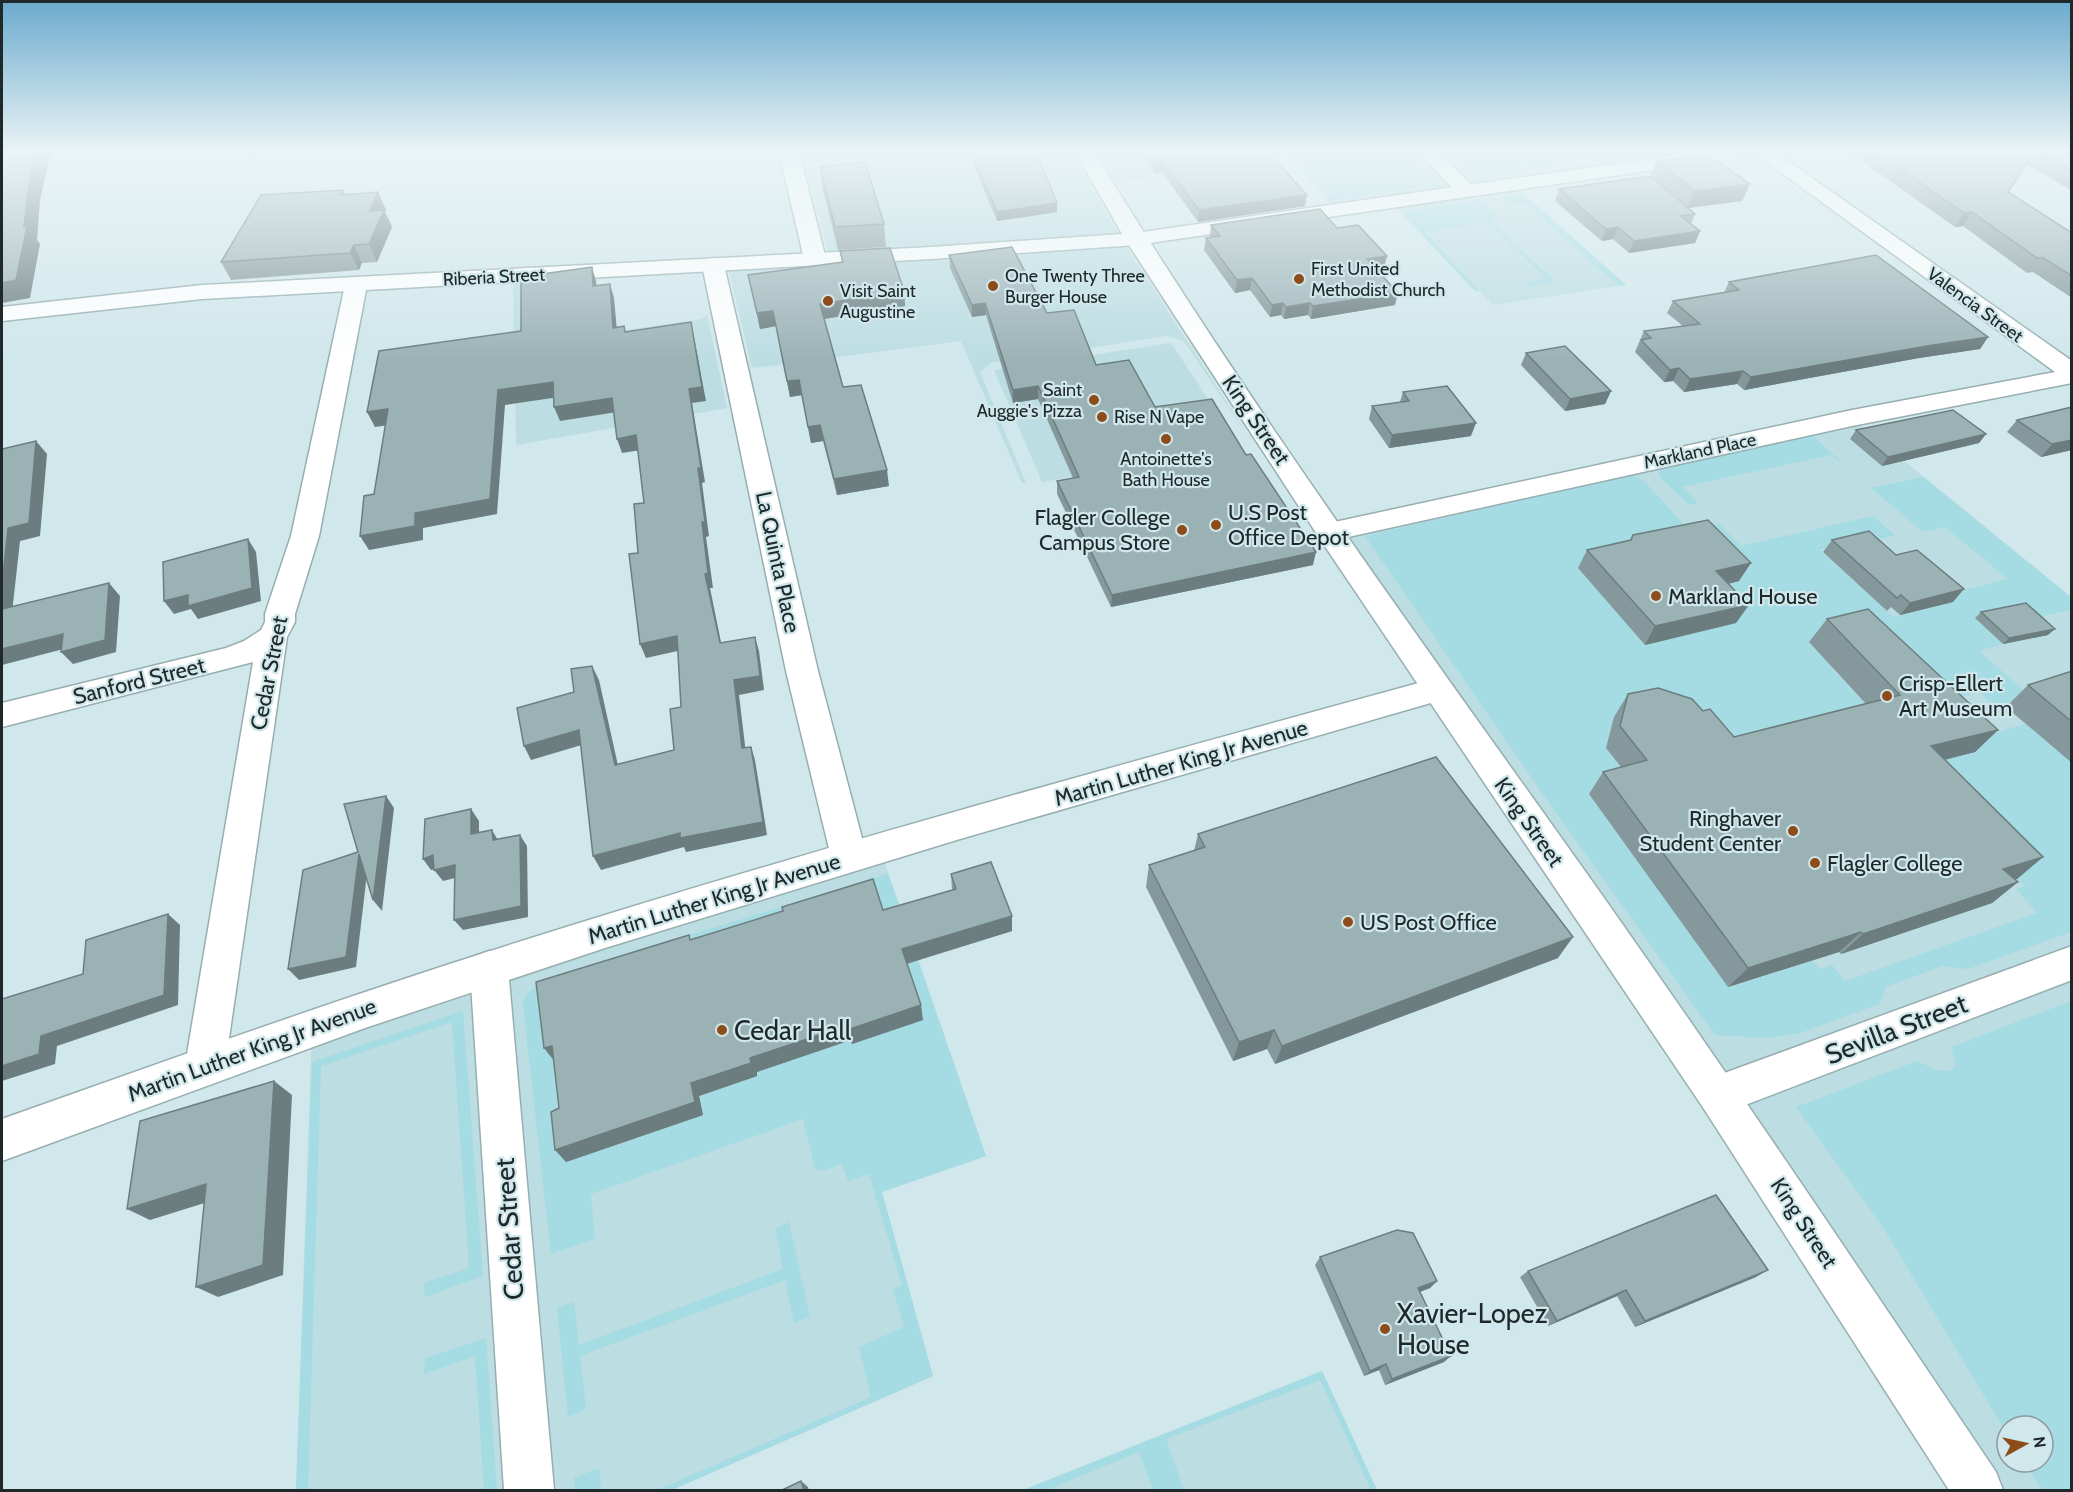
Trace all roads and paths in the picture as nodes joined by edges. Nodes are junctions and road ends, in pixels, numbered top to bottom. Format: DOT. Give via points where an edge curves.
graph roads {
  1 [pos="806,222"];
  2 [pos="1126,222"];
  3 [pos="1258,222"];
  4 [pos="1859,222"];
  5 [pos="1136,239"];
  6 [pos="815,260"];
  7 [pos="713,265"];
  8 [pos="356,285"];
  9 [pos="2,314"];
  10 [pos="2072,375"];
  11 [pos="1330,532"];
  12 [pos="272,637"];
  13 [pos="1437,690"];
  14 [pos="2,715"];
  15 [pos="849,857"];
  16 [pos="2072,963"];
  17 [pos="489,968"];
  18 [pos="205,1066"];
  19 [pos="1719,1095"];
  20 [pos="2,1140"];
  21 [pos="529,1491"];
  22 [pos="1978,1491"];
  1 -- 6 [label="street"];
  2 -- 5 [label="street, King Street"];
  3 -- 5 [label="street, Riberia Street"];
  4 -- 10 [label="street, Valencia Street"];
  5 -- 6 [label="street, Riberia Street"];
  5 -- 11 [label="street, King Street"];
  6 -- 7 [label="street, Riberia Street"];
  7 -- 8 [label="street, Riberia Street"];
  7 -- 15 [label="street, La Quinta Place" via="802,671"];
  8 -- 9 [label="street, Riberia Street" via="132,298"];
  8 -- 12 [label="street, Cedar Street" via="305,536"];
  10 -- 11 [label="street, Markland Place" via="1852,418"];
  11 -- 13 [label="street, King Street"];
  12 -- 14 [label="street, Sanford Street" via="233,658"];
  12 -- 18 [label="street, Cedar Street"];
  13 -- 15 [label="street, Martin Luther King Jr Avenue"];
  13 -- 19 [label="street, King Street"];
  15 -- 17 [label="street, Martin Luther King Jr Avenue"];
  16 -- 19 [label="street, Sevilla Street"];
  17 -- 18 [label="street, Martin Luther King Jr Avenue"];
  17 -- 21 [label="street, Cedar Street"];
  18 -- 20 [label="street, Martin Luther King Jr Avenue"];
  19 -- 22 [label="street, King Street"];
}
